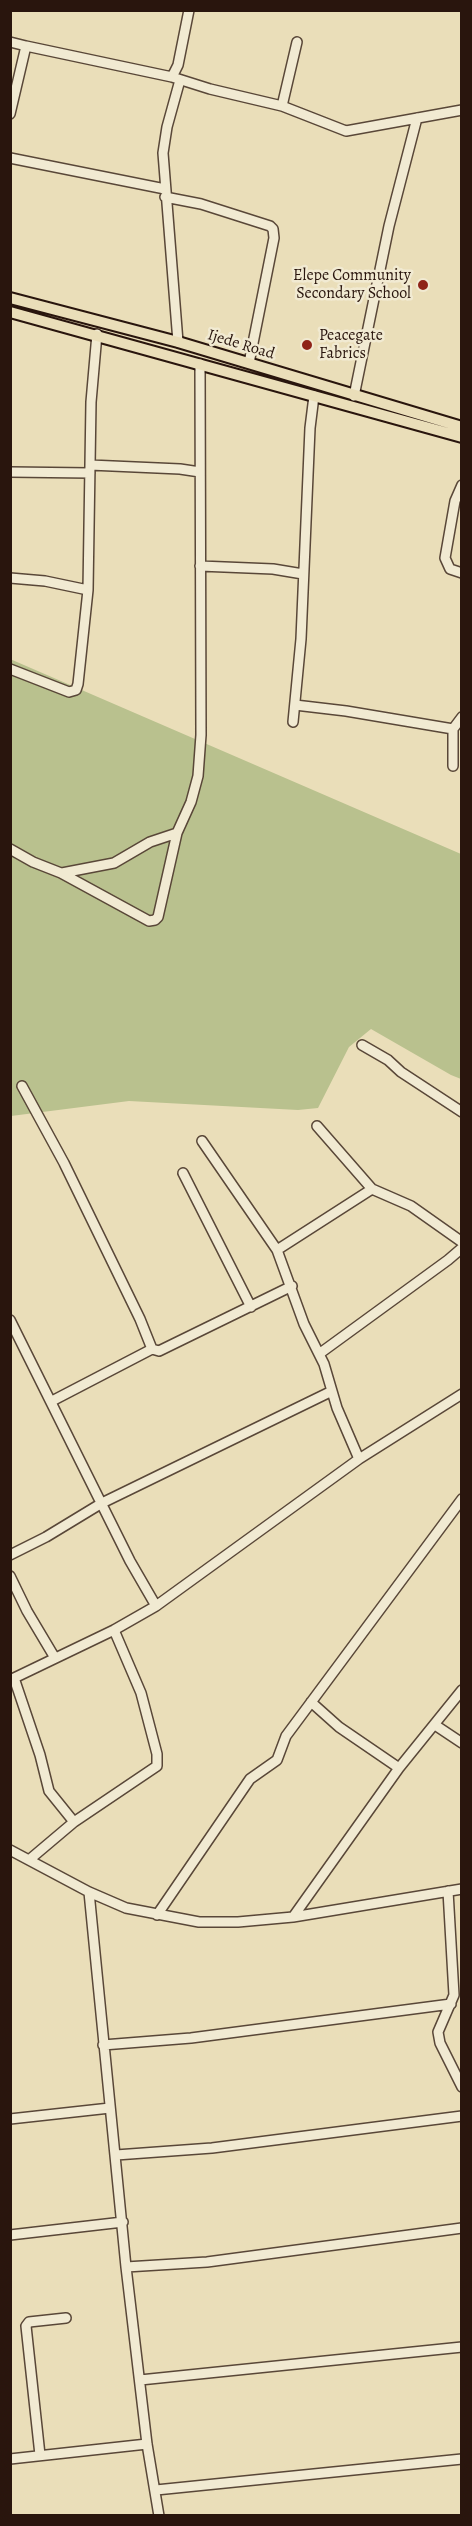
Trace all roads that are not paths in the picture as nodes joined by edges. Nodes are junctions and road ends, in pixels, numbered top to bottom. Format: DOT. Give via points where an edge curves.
graph roads {
  1 [pos="189,10"];
  2 [pos="10,42"];
  3 [pos="297,42"];
  4 [pos="26,46"];
  5 [pos="176,78"];
  6 [pos="282,106"];
  7 [pos="462,110"];
  8 [pos="10,114"];
  9 [pos="417,118"];
  10 [pos="10,158"];
  11 [pos="165,193"];
  12 [pos="10,298"];
  13 [pos="10,312"];
  14 [pos="97,334"];
  15 [pos="178,342"];
  16 [pos="249,363"];
  17 [pos="200,364"];
  18 [pos="314,396"];
  19 [pos="354,396"];
  20 [pos="462,427"];
  21 [pos="462,437"];
  22 [pos="90,469"];
  23 [pos="10,472"];
  24 [pos="200,472"];
  25 [pos="462,485"];
  26 [pos="200,566"];
  27 [pos="462,573"];
  28 [pos="303,574"];
  29 [pos="10,578"];
  30 [pos="88,590"];
  31 [pos="10,669"];
  32 [pos="295,705"];
  33 [pos="462,717"];
  34 [pos="293,722"];
  35 [pos="453,729"];
  36 [pos="453,766"];
  37 [pos="177,833"];
  38 [pos="10,849"];
  39 [pos="61,873"];
  40 [pos="362,1045"];
  41 [pos="22,1086"];
  42 [pos="462,1112"];
  43 [pos="317,1126"];
  44 [pos="202,1141"];
  45 [pos="183,1173"];
  46 [pos="372,1189"];
  47 [pos="461,1241"];
  48 [pos="277,1250"];
  49 [pos="291,1286"];
  50 [pos="251,1307"];
  51 [pos="10,1320"];
  52 [pos="20,1338"];
  53 [pos="10,1345"];
  54 [pos="152,1349"];
  55 [pos="318,1354"];
  56 [pos="332,1391"];
  57 [pos="462,1394"];
  58 [pos="52,1401"];
  59 [pos="359,1459"];
  60 [pos="462,1499"];
  61 [pos="102,1503"];
  62 [pos="10,1555"];
  63 [pos="10,1576"];
  64 [pos="156,1606"];
  65 [pos="114,1630"];
  66 [pos="55,1658"];
  67 [pos="12,1679"];
  68 [pos="462,1690"];
  69 [pos="311,1702"];
  70 [pos="435,1725"];
  71 [pos="462,1743"];
  72 [pos="399,1768"];
  73 [pos="74,1822"];
  74 [pos="10,1851"];
  75 [pos="29,1860"];
  76 [pos="457,1888"];
  77 [pos="89,1892"];
  78 [pos="157,1915"];
  79 [pos="293,1917"];
  80 [pos="451,2004"];
  81 [pos="103,2045"];
  82 [pos="458,2070"];
  83 [pos="462,2087"];
  84 [pos="110,2108"];
  85 [pos="462,2116"];
  86 [pos="10,2119"];
  87 [pos="116,2155"];
  88 [pos="123,2223"];
  89 [pos="462,2228"];
  90 [pos="10,2235"];
  91 [pos="126,2268"];
  92 [pos="66,2318"];
  93 [pos="462,2347"];
  94 [pos="140,2380"];
  95 [pos="147,2444"];
  96 [pos="40,2455"];
  97 [pos="10,2459"];
  98 [pos="462,2459"];
  99 [pos="156,2490"];
  100 [pos="159,2516"];
  1 -- 5 [label="street"];
  2 -- 4 [label="street"];
  3 -- 6 [label="street"];
  4 -- 5 [label="street"];
  4 -- 8 [label="street"];
  5 -- 6 [label="street"];
  5 -- 11 [label="street" via="163,146"];
  6 -- 9 [label="street" via="346,131"];
  7 -- 9 [label="street"];
  9 -- 19 [label="street" via="389,226"];
  10 -- 11 [label="street"];
  11 -- 15 [label="street"];
  11 -- 16 [label="street" via="273,229"];
  12 -- 15 [label="main road, Ijede Road"];
  13 -- 14 [label="main road, Ijede Road"];
  14 -- 17 [label="main road, Ijede Road"];
  14 -- 22 [label="street"];
  15 -- 16 [label="main road, Ijede Road"];
  16 -- 19 [label="main road, Ijede Road"];
  17 -- 18 [label="main road, Ijede Road"];
  17 -- 24 [label="street"];
  18 -- 21 [label="main road, Ijede Road"];
  18 -- 28 [label="street"];
  19 -- 20 [label="main road, Ijede Road"];
  22 -- 23 [label="street"];
  22 -- 24 [label="street"];
  22 -- 30 [label="street"];
  24 -- 26 [label="street"];
  25 -- 27 [label="street" via="455,501 445,558 450,568"];
  26 -- 28 [label="street"];
  26 -- 37 [label="street" via="198,776"];
  28 -- 32 [label="street"];
  29 -- 30 [label="street"];
  30 -- 31 [label="street" via="76,690 69,692"];
  32 -- 34 [label="street"];
  32 -- 35 [label="street"];
  33 -- 35 [label="street"];
  35 -- 36 [label="street"];
  37 -- 39 [label="street" via="150,842 114,863"];
  37 -- 39 [label="street" via="155,920 149,921"];
  38 -- 39 [label="street"];
  40 -- 42 [label="street"];
  41 -- 54 [label="street" via="64,1163"];
  43 -- 46 [label="street"];
  44 -- 48 [label="street"];
  45 -- 50 [label="street"];
  46 -- 47 [label="street" via="411,1206"];
  46 -- 48 [label="street"];
  47 -- 55 [label="street" via="448,1260"];
  48 -- 49 [label="street"];
  49 -- 50 [label="street"];
  49 -- 55 [label="street"];
  50 -- 54 [label="street" via="159,1351"];
  51 -- 52 [label="street"];
  52 -- 53 [label="street"];
  52 -- 58 [label="street"];
  54 -- 58 [label="street"];
  55 -- 56 [label="street"];
  56 -- 59 [label="street"];
  56 -- 61 [label="street"];
  57 -- 59 [label="street"];
  58 -- 61 [label="street"];
  59 -- 64 [label="street"];
  60 -- 69 [label="street"];
  61 -- 62 [label="street"];
  61 -- 64 [label="street"];
  63 -- 66 [label="street"];
  64 -- 65 [label="street"];
  65 -- 66 [label="street"];
  65 -- 73 [label="street" via="141,1693 159,1760 157,1766"];
  66 -- 67 [label="street"];
  67 -- 73 [label="street" via="49,1791"];
  68 -- 70 [label="street"];
  69 -- 72 [label="street" via="339,1727"];
  69 -- 78 [label="street" via="286,1736 277,1760 250,1779"];
  70 -- 71 [label="street"];
  70 -- 72 [label="street"];
  72 -- 79 [label="street"];
  73 -- 75 [label="street"];
  74 -- 75 [label="street"];
  75 -- 77 [label="street"];
  76 -- 79 [label="street"];
  76 -- 80 [label="street"];
  77 -- 78 [label="street" via="126,1908"];
  77 -- 81 [label="street"];
  78 -- 79 [label="street" via="208,1922"];
  80 -- 81 [label="street" via="191,2038"];
  80 -- 82 [label="street" via="438,2032 440,2043"];
  81 -- 84 [label="street"];
  82 -- 83 [label="street"];
  84 -- 86 [label="street"];
  84 -- 87 [label="street"];
  85 -- 87 [label="street" via="212,2148"];
  87 -- 88 [label="street"];
  88 -- 90 [label="street"];
  88 -- 91 [label="street"];
  89 -- 91 [label="street" via="264,2255"];
  91 -- 94 [label="street"];
  92 -- 96 [label="street" via="29,2322 26,2326"];
  93 -- 94 [label="street"];
  94 -- 95 [label="street"];
  95 -- 96 [label="street"];
  95 -- 99 [label="street"];
  96 -- 97 [label="street"];
  98 -- 99 [label="street"];
  99 -- 100 [label="street"];
}
